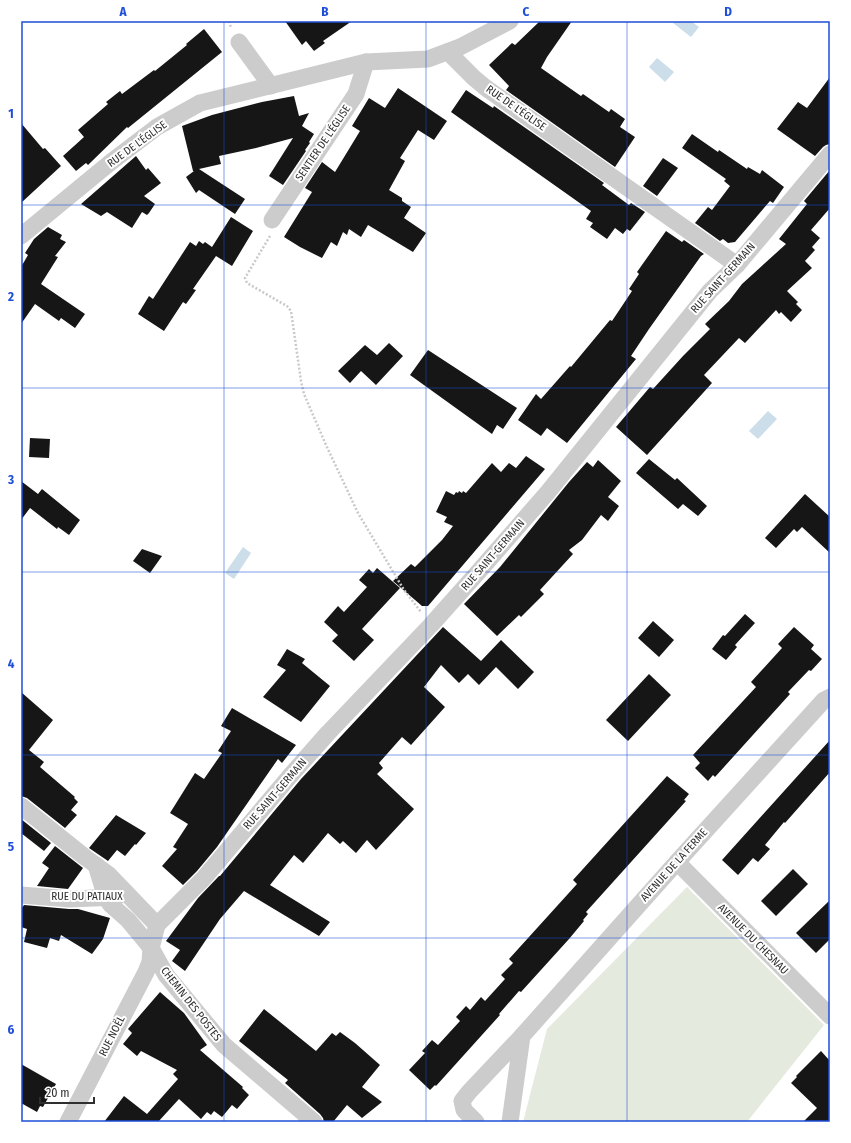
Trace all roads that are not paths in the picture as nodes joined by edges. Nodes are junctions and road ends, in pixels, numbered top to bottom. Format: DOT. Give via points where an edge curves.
graph roads {
  1 [pos="510,21"];
  2 [pos="239,42"];
  3 [pos="448,52"];
  4 [pos="366,62"];
  5 [pos="271,86"];
  6 [pos="830,154"];
  7 [pos="272,220"];
  8 [pos="21,236"];
  9 [pos="737,265"];
  10 [pos="830,697"];
  11 [pos="21,806"];
  12 [pos="677,862"];
  13 [pos="96,865"];
  14 [pos="21,895"];
  15 [pos="130,896"];
  16 [pos="106,898"];
  17 [pos="157,925"];
  18 [pos="151,948"];
  19 [pos="830,1016"];
  20 [pos="522,1036"];
  21 [pos="68,1122"];
  22 [pos="314,1122"];
  23 [pos="476,1122"];
  24 [pos="510,1122"];
  1 -- 3 [label="street"];
  2 -- 5 [label="street"];
  3 -- 4 [label="street, RUE DE L'ÉGLISE" via="428,59"];
  3 -- 9 [label="street, RUE DE L'ÉGLISE" via="486,88"];
  4 -- 5 [label="street, RUE DE L'ÉGLISE"];
  4 -- 7 [label="street, SENTIER DE L'ÉGLISE" via="356,94"];
  5 -- 8 [label="street, RUE DE L'ÉGLISE" via="200,103 157,127"];
  6 -- 9 [label="street, RUE SAINT-GERMAIN"];
  9 -- 17 [label="street, RUE SAINT-GERMAIN" via="710,291 548,492 431,625 328,733 204,878"];
  10 -- 12 [label="street, AVENUE DE LA FERME" via="824,700"];
  11 -- 13 [label="street"];
  12 -- 19 [label="street, AVENUE DU CHESNAU"];
  12 -- 20 [label="street, AVENUE DE LA FERME"];
  13 -- 15 [label="street"];
  13 -- 16 [label="street, CHEMIN DES POSTES"];
  14 -- 16 [label="street, RUE DU PATIAUX" via="70,899"];
  15 -- 16 [label="street, RUE DU PATIAUX"];
  15 -- 17 [label="street"];
  16 -- 18 [label="street, CHEMIN DES POSTES"];
  17 -- 18 [label="street"];
  18 -- 21 [label="street, RUE NOËL" via="146,972"];
  18 -- 22 [label="street, CHEMIN DES POSTES" via="166,975 224,1045"];
  20 -- 23 [label="street, AVENUE DE LA FERME" via="462,1101 464,1110"];
  20 -- 24 [label="street"];
}
